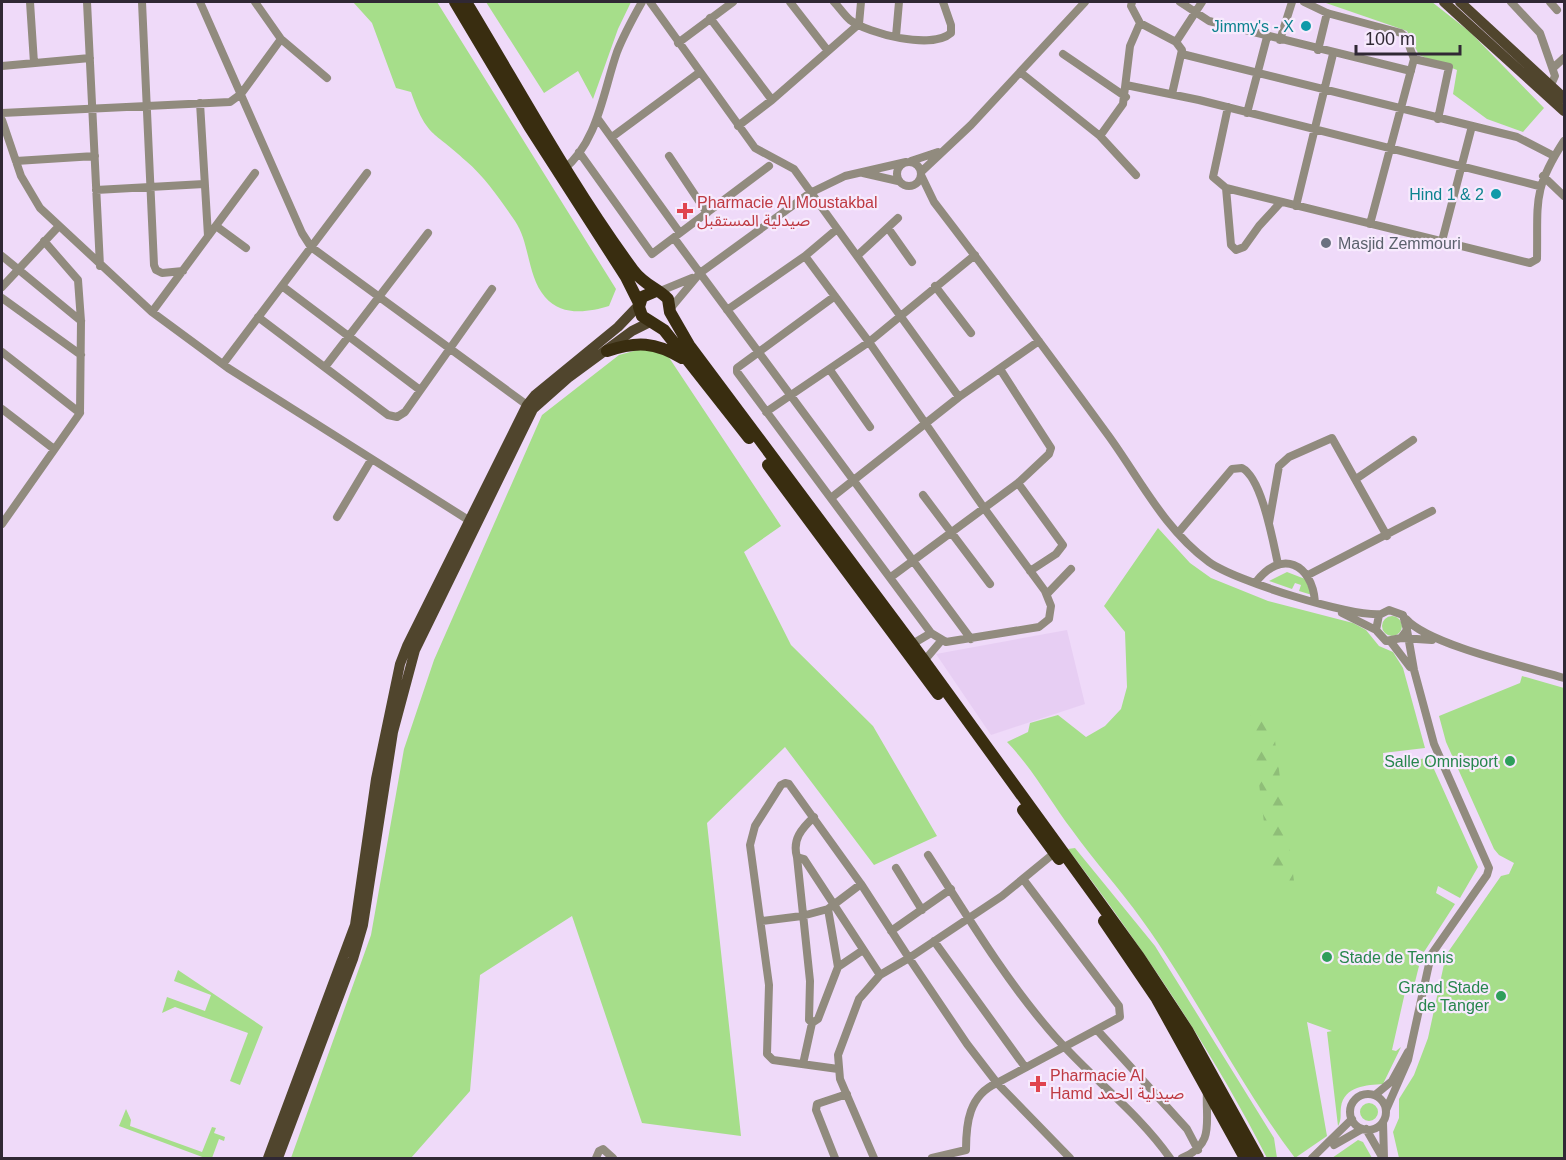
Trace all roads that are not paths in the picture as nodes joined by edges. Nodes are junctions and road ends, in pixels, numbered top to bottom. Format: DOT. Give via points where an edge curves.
graph roads {
  1 [pos="30,2"];
  2 [pos="87,2"];
  3 [pos="142,2"];
  4 [pos="200,2"];
  5 [pos="255,2"];
  6 [pos="455,2"];
  7 [pos="466,2"];
  8 [pos="642,2"];
  9 [pos="650,2"];
  10 [pos="733,2"];
  11 [pos="834,2"];
  12 [pos="861,2"];
  13 [pos="899,2"];
  14 [pos="943,2"];
  15 [pos="1085,2"];
  16 [pos="1132,2"];
  17 [pos="1180,2"];
  18 [pos="1202,2"];
  19 [pos="1292,2"];
  20 [pos="1304,2"];
  21 [pos="1444,2"];
  22 [pos="1460,2"];
  23 [pos="1510,2"];
  24 [pos="1550,2"];
  25 [pos="795,3"];
  26 [pos="1557,10"];
  27 [pos="1193,13"];
  28 [pos="1327,13"];
  29 [pos="710,18"];
  30 [pos="1140,23"];
  31 [pos="859,24"];
  32 [pos="896,36"];
  33 [pos="1267,37"];
  34 [pos="281,39"];
  35 [pos="1280,40"];
  36 [pos="1176,42"];
  37 [pos="678,43"];
  38 [pos="1318,50"];
  39 [pos="828,51"];
  40 [pos="1063,54"];
  41 [pos="1182,54"];
  42 [pos="1333,54"];
  43 [pos="90,58"];
  44 [pos="1564,58"];
  45 [pos="1414,59"];
  46 [pos="34,63"];
  47 [pos="2,66"];
  48 [pos="1553,68"];
  49 [pos="1411,71"];
  50 [pos="700,72"];
  51 [pos="1020,72"];
  52 [pos="1258,74"];
  53 [pos="327,78"];
  54 [pos="1126,86"];
  55 [pos="1551,86"];
  56 [pos="1325,91"];
  57 [pos="240,94"];
  58 [pos="1172,94"];
  59 [pos="1126,97"];
  60 [pos="1564,98"];
  61 [pos="772,100"];
  62 [pos="200,103"];
  63 [pos="147,106"];
  64 [pos="1228,107"];
  65 [pos="93,109"];
  66 [pos="1400,110"];
  67 [pos="1564,111"];
  68 [pos="2,113"];
  69 [pos="1247,113"];
  70 [pos="598,119"];
  71 [pos="1438,119"];
  72 [pos="2,120"];
  73 [pos="738,126"];
  74 [pos="1472,126"];
  75 [pos="1315,130"];
  76 [pos="1100,136"];
  77 [pos="612,137"];
  78 [pos="1564,141"];
  79 [pos="1390,147"];
  80 [pos="944,149"];
  81 [pos="579,152"];
  82 [pos="95,156"];
  83 [pos="669,156"];
  84 [pos="1554,156"];
  85 [pos="16,161"];
  86 [pos="908,162"];
  87 [pos="769,166"];
  88 [pos="1461,166"];
  89 [pos="563,170"];
  90 [pos="859,172"];
  91 [pos="255,173"];
  92 [pos="367,173"];
  93 [pos="921,174"];
  94 [pos="1136,175"];
  95 [pos="1543,176"];
  96 [pos="898,181"];
  97 [pos="204,184"];
  98 [pos="909,186"];
  99 [pos="1539,186"];
  100 [pos="150,187"];
  101 [pos="1226,188"];
  102 [pos="96,190"];
  103 [pos="810,193"];
  104 [pos="1564,195"];
  105 [pos="934,202"];
  106 [pos="1281,202"];
  107 [pos="1564,204"];
  108 [pos="1296,206"];
  109 [pos="707,213"];
  110 [pos="898,218"];
  111 [pos="1370,224"];
  112 [pos="59,226"];
  113 [pos="216,226"];
  114 [pos="888,228"];
  115 [pos="837,229"];
  116 [pos="428,233"];
  117 [pos="677,235"];
  118 [pos="208,236"];
  119 [pos="45,241"];
  120 [pos="1442,241"];
  121 [pos="311,247"];
  122 [pos="246,248"];
  123 [pos="975,255"];
  124 [pos="2,256"];
  125 [pos="805,256"];
  126 [pos="856,256"];
  127 [pos="912,262"];
  128 [pos="100,266"];
  129 [pos="17,271"];
  130 [pos="183,271"];
  131 [pos="700,273"];
  132 [pos="282,286"];
  133 [pos="935,286"];
  134 [pos="2,287"];
  135 [pos="492,289"];
  136 [pos="657,291"];
  137 [pos="835,296"];
  138 [pos="2,298"];
  139 [pos="378,298"];
  140 [pos="639,304"];
  141 [pos="670,310"];
  142 [pos="727,310"];
  143 [pos="152,312"];
  144 [pos="900,315"];
  145 [pos="258,317"];
  146 [pos="81,321"];
  147 [pos="651,323"];
  148 [pos="971,333"];
  149 [pos="349,336"];
  150 [pos="1040,341"];
  151 [pos="869,342"];
  152 [pos="449,350"];
  153 [pos="607,351"];
  154 [pos="758,351"];
  155 [pos="2,352"];
  156 [pos="81,355"];
  157 [pos="688,362"];
  158 [pos="223,364"];
  159 [pos="326,367"];
  160 [pos="1000,369"];
  161 [pos="830,370"];
  162 [pos="420,390"];
  163 [pos="790,395"];
  164 [pos="959,397"];
  165 [pos="527,405"];
  166 [pos="2,409"];
  167 [pos="766,412"];
  168 [pos="80,413"];
  169 [pos="925,425"];
  170 [pos="870,427"];
  171 [pos="1413,440"];
  172 [pos="54,449"];
  173 [pos="371,460"];
  174 [pos="1356,479"];
  175 [pos="853,480"];
  176 [pos="1018,483"];
  177 [pos="922,495"];
  178 [pos="831,498"];
  179 [pos="984,508"];
  180 [pos="1432,512"];
  181 [pos="338,517"];
  182 [pos="470,521"];
  183 [pos="1269,523"];
  184 [pos="2,524"];
  185 [pos="952,532"];
  186 [pos="1178,533"];
  187 [pos="1387,536"];
  188 [pos="913,560"];
  189 [pos="1278,564"];
  190 [pos="1071,569"];
  191 [pos="1030,571"];
  192 [pos="1308,575"];
  193 [pos="891,577"];
  194 [pos="1256,582"];
  195 [pos="990,584"];
  196 [pos="1047,594"];
  197 [pos="1315,602"];
  198 [pos="1337,609"];
  199 [pos="1382,614"];
  200 [pos="1406,619"];
  201 [pos="1376,630"];
  202 [pos="931,633"];
  203 [pos="1405,635"];
  204 [pos="971,639"];
  205 [pos="941,641"];
  206 [pos="1442,641"];
  207 [pos="1391,642"];
  208 [pos="908,647"];
  209 [pos="924,661"];
  210 [pos="1564,678"];
  211 [pos="1416,681"];
  212 [pos="814,817"];
  213 [pos="1058,850"];
  214 [pos="928,855"];
  215 [pos="796,857"];
  216 [pos="896,868"];
  217 [pos="1023,879"];
  218 [pos="861,884"];
  219 [pos="951,889"];
  220 [pos="831,906"];
  221 [pos="922,909"];
  222 [pos="802,916"];
  223 [pos="970,918"];
  224 [pos="762,921"];
  225 [pos="891,931"];
  226 [pos="934,940"];
  227 [pos="863,950"];
  228 [pos="909,958"];
  229 [pos="838,967"];
  230 [pos="880,975"];
  231 [pos="812,1023"];
  232 [pos="1098,1031"];
  233 [pos="1065,1047"];
  234 [pos="1410,1050"];
  235 [pos="803,1064"];
  236 [pos="1025,1066"];
  237 [pos="838,1069"];
  238 [pos="997,1083"];
  239 [pos="1207,1089"];
  240 [pos="847,1094"];
  241 [pos="1374,1095"];
  242 [pos="1386,1110"];
  243 [pos="1352,1119"];
  244 [pos="1383,1122"];
  245 [pos="1364,1129"];
  246 [pos="1198,1150"];
  247 [pos="968,1154"];
  248 [pos="1315,1156"];
  249 [pos="268,1158"];
  250 [pos="278,1158"];
  251 [pos="596,1158"];
  252 [pos="613,1158"];
  253 [pos="835,1158"];
  254 [pos="874,1158"];
  255 [pos="932,1158"];
  256 [pos="1070,1158"];
  257 [pos="1170,1158"];
  258 [pos="1184,1158"];
  259 [pos="1245,1158"];
  260 [pos="1258,1158"];
  261 [pos="1384,1158"];
  1 -- 46 [label="street"];
  2 -- 43 [label="street"];
  3 -- 63 [label="street"];
  4 -- 57 [label="street"];
  5 -- 34 [label="street"];
  6 -- 89 [label="highway"];
  7 -- 89 [label="highway"];
  8 -- 70 [label="street" via="618,51"];
  9 -- 37 [label="street"];
  10 -- 29 [label="street"];
  11 -- 31 [label="street"];
  12 -- 31 [label="street"];
  13 -- 32 [label="street"];
  14 -- 32 [label="street" via="951,25 949,35 926,41"];
  15 -- 51 [label="street"];
  16 -- 30 [label="street"];
  17 -- 27 [label="street"];
  18 -- 27 [label="street"];
  19 -- 35 [label="street"];
  20 -- 28 [label="street"];
  21 -- 67 [label="main road"];
  22 -- 55 [label="main road"];
  23 -- 48 [label="street" via="1540,33"];
  24 -- 26 [label="street"];
  25 -- 39 [label="street"];
  27 -- 33 [label="street"];
  27 -- 36 [label="street"];
  28 -- 38 [label="street"];
  28 -- 45 [label="street" via="1401,33"];
  29 -- 37 [label="street"];
  29 -- 61 [label="street"];
  30 -- 36 [label="street"];
  30 -- 54 [label="street" via="1130,46"];
  31 -- 32 [label="street"];
  31 -- 39 [label="street"];
  33 -- 35 [label="street"];
  33 -- 52 [label="street"];
  34 -- 53 [label="street"];
  34 -- 57 [label="street"];
  35 -- 38 [label="street"];
  36 -- 41 [label="street"];
  37 -- 50 [label="street"];
  38 -- 42 [label="street"];
  39 -- 61 [label="street"];
  40 -- 59 [label="street"];
  41 -- 52 [label="street"];
  41 -- 58 [label="street"];
  42 -- 49 [label="street"];
  42 -- 56 [label="street"];
  43 -- 46 [label="street"];
  43 -- 65 [label="street"];
  44 -- 48 [label="street"];
  45 -- 49 [label="street"];
  45 -- 71 [label="street" via="1449,67"];
  46 -- 47 [label="street"];
  48 -- 55 [label="street"];
  49 -- 66 [label="street"];
  50 -- 73 [label="street"];
  50 -- 77 [label="street"];
  51 -- 76 [label="street"];
  51 -- 80 [label="street"];
  52 -- 56 [label="street"];
  52 -- 69 [label="street"];
  54 -- 58 [label="street"];
  54 -- 59 [label="street"];
  55 -- 60 [label="main road"];
  56 -- 66 [label="street"];
  56 -- 75 [label="street"];
  57 -- 62 [label="street" via="230,102"];
  57 -- 121 [label="street"];
  58 -- 64 [label="street"];
  59 -- 76 [label="street"];
  61 -- 73 [label="street"];
  62 -- 63 [label="street"];
  62 -- 97 [label="street"];
  63 -- 65 [label="street"];
  63 -- 100 [label="street"];
  64 -- 69 [label="street"];
  64 -- 101 [label="street" via="1213,177"];
  65 -- 68 [label="street"];
  65 -- 82 [label="street"];
  66 -- 71 [label="street"];
  66 -- 79 [label="street"];
  69 -- 75 [label="street"];
  70 -- 77 [label="street"];
  70 -- 81 [label="street"];
  71 -- 74 [label="street"];
  72 -- 85 [label="street"];
  73 -- 103 [label="street" via="760,153 794,169"];
  74 -- 84 [label="street" via="1517,137"];
  74 -- 88 [label="street"];
  75 -- 79 [label="street"];
  75 -- 108 [label="street"];
  76 -- 94 [label="street"];
  77 -- 117 [label="street"];
  78 -- 84 [label="street"];
  79 -- 88 [label="street"];
  79 -- 111 [label="street"];
  80 -- 86 [label="street"];
  80 -- 93 [label="street"];
  81 -- 89 [label="street"];
  81 -- 117 [label="street" via="652,254"];
  82 -- 85 [label="street"];
  82 -- 102 [label="street"];
  83 -- 109 [label="street"];
  84 -- 95 [label="street"];
  85 -- 112 [label="street" via="30,195"];
  86 -- 90 [label="street"];
  86 -- 93 [label="street" via="917,165"];
  86 -- 96 [label="street" via="897,169"];
  87 -- 109 [label="street"];
  88 -- 99 [label="street"];
  88 -- 120 [label="street"];
  89 -- 136 [label="highway" via="634,271"];
  89 -- 140 [label="highway"];
  90 -- 96 [label="street"];
  90 -- 103 [label="street" via="832,180"];
  91 -- 113 [label="street"];
  92 -- 121 [label="street"];
  93 -- 98 [label="street" via="916,184"];
  93 -- 105 [label="street"];
  95 -- 99 [label="street"];
  95 -- 104 [label="street"];
  96 -- 98 [label="street"];
  97 -- 100 [label="street"];
  97 -- 118 [label="street"];
  98 -- 105 [label="street"];
  99 -- 120 [label="street" via="1534,262"];
  100 -- 102 [label="street"];
  100 -- 130 [label="street" via="155,268 162,273"];
  101 -- 106 [label="street"];
  101 -- 106 [label="street" via="1233,249 1244,247"];
  102 -- 128 [label="street"];
  103 -- 115 [label="street"];
  103 -- 131 [label="street"];
  104 -- 107 [label="street"];
  105 -- 123 [label="street"];
  106 -- 108 [label="street"];
  108 -- 111 [label="street"];
  109 -- 117 [label="street"];
  110 -- 114 [label="street"];
  111 -- 120 [label="street"];
  112 -- 119 [label="street"];
  112 -- 128 [label="street"];
  113 -- 118 [label="street"];
  113 -- 122 [label="street"];
  114 -- 126 [label="street"];
  114 -- 127 [label="street"];
  115 -- 125 [label="street"];
  115 -- 126 [label="street"];
  116 -- 139 [label="street"];
  117 -- 131 [label="street"];
  118 -- 130 [label="street"];
  119 -- 129 [label="street"];
  119 -- 146 [label="street" via="78,280"];
  121 -- 132 [label="street"];
  121 -- 139 [label="street"];
  123 -- 133 [label="street"];
  123 -- 150 [label="street"];
  124 -- 129 [label="street"];
  125 -- 137 [label="street"];
  125 -- 142 [label="street"];
  126 -- 144 [label="street"];
  128 -- 143 [label="street"];
  129 -- 134 [label="street"];
  129 -- 146 [label="street"];
  130 -- 143 [label="street"];
  131 -- 136 [label="street"];
  131 -- 141 [label="street"];
  131 -- 142 [label="street"];
  132 -- 145 [label="street"];
  132 -- 149 [label="street"];
  133 -- 144 [label="street"];
  133 -- 148 [label="street"];
  135 -- 152 [label="street"];
  136 -- 140 [label="highway" via="646,294"];
  136 -- 141 [label="highway" via="668,299"];
  137 -- 151 [label="street"];
  137 -- 154 [label="street"];
  138 -- 156 [label="street"];
  139 -- 149 [label="street"];
  139 -- 152 [label="street"];
  140 -- 147 [label="highway" via="642,316"];
  140 -- 165 [label="main road" via="618,327"];
  141 -- 147 [label="highway" via="661,322"];
  141 -- 208 [label="highway" via="689,345"];
  142 -- 154 [label="street"];
  143 -- 158 [label="street"];
  144 -- 151 [label="street"];
  144 -- 164 [label="street"];
  145 -- 158 [label="street"];
  145 -- 159 [label="street"];
  146 -- 156 [label="street"];
  147 -- 153 [label="main road" via="632,331"];
  147 -- 157 [label="highway" via="664,330"];
  149 -- 159 [label="street"];
  149 -- 162 [label="street"];
  150 -- 160 [label="street"];
  150 -- 186 [label="street" via="1153,504"];
  151 -- 161 [label="street"];
  151 -- 169 [label="street"];
  152 -- 162 [label="street"];
  152 -- 165 [label="street"];
  153 -- 157 [label="highway" via="648,343 666,348"];
  153 -- 250 [label="main road" via="533,409 412,656 384,780 363,925"];
  154 -- 163 [label="street"];
  154 -- 167 [label="street" via="737,372"];
  155 -- 168 [label="street"];
  156 -- 168 [label="street"];
  157 -- 208 [label="highway"];
  158 -- 173 [label="street"];
  159 -- 162 [label="street" via="393,417 402,416"];
  160 -- 164 [label="street"];
  160 -- 176 [label="street" via="1051,448"];
  161 -- 163 [label="street"];
  161 -- 170 [label="street"];
  163 -- 167 [label="street"];
  163 -- 175 [label="street"];
  164 -- 169 [label="street"];
  165 -- 182 [label="main road"];
  166 -- 172 [label="street"];
  167 -- 178 [label="street"];
  168 -- 172 [label="street"];
  169 -- 175 [label="street"];
  169 -- 179 [label="street"];
  171 -- 174 [label="street"];
  172 -- 184 [label="street"];
  173 -- 181 [label="street"];
  173 -- 182 [label="street"];
  174 -- 183 [label="street" via="1332,438 1289,458 1279,466"];
  174 -- 187 [label="street"];
  175 -- 178 [label="street"];
  175 -- 188 [label="street"];
  176 -- 179 [label="street"];
  176 -- 191 [label="street" via="1063,545"];
  177 -- 185 [label="street"];
  178 -- 193 [label="street"];
  179 -- 185 [label="street"];
  179 -- 191 [label="street"];
  180 -- 187 [label="street"];
  182 -- 249 [label="main road" via="400,664 375,779 355,925"];
  183 -- 186 [label="street" via="1246,470 1236,468"];
  183 -- 189 [label="street"];
  185 -- 188 [label="street"];
  185 -- 195 [label="street"];
  186 -- 194 [label="street" via="1210,563"];
  187 -- 192 [label="street"];
  188 -- 193 [label="street"];
  188 -- 204 [label="street"];
  189 -- 192 [label="street" via="1292,564"];
  189 -- 194 [label="street"];
  190 -- 196 [label="street"];
  191 -- 196 [label="street"];
  192 -- 197 [label="street"];
  193 -- 202 [label="street"];
  194 -- 197 [label="street"];
  196 -- 204 [label="street" via="1051,613 1042,626"];
  197 -- 198 [label="street"];
  198 -- 199 [label="street"];
  198 -- 201 [label="street"];
  199 -- 200 [label="street" via="1394,610"];
  199 -- 201 [label="street"];
  200 -- 203 [label="street"];
  200 -- 206 [label="street" via="1419,631"];
  201 -- 207 [label="street"];
  202 -- 205 [label="street"];
  202 -- 208 [label="street"];
  203 -- 206 [label="street"];
  203 -- 207 [label="street"];
  203 -- 211 [label="street"];
  204 -- 205 [label="street"];
  205 -- 209 [label="street"];
  206 -- 210 [label="street"];
  207 -- 211 [label="street"];
  208 -- 209 [label="highway"];
  208 -- 213 [label="highway"];
  209 -- 213 [label="highway"];
  211 -- 234 [label="street" via="1436,749 1488,868 1429,960"];
  212 -- 215 [label="street" via="796,839"];
  212 -- 218 [label="street"];
  212 -- 224 [label="street" via="785,783 755,826 750,845"];
  213 -- 217 [label="street"];
  213 -- 239 [label="highway" via="1157,999"];
  213 -- 260 [label="highway" via="1139,957 1187,1030"];
  214 -- 219 [label="street"];
  215 -- 220 [label="street" via="804,859"];
  215 -- 222 [label="street"];
  216 -- 221 [label="street"];
  217 -- 223 [label="street"];
  217 -- 232 [label="street" via="1119,1006 1120,1017"];
  218 -- 220 [label="street"];
  218 -- 225 [label="street"];
  219 -- 221 [label="street"];
  219 -- 223 [label="street"];
  220 -- 222 [label="street"];
  220 -- 227 [label="street"];
  220 -- 229 [label="street"];
  221 -- 225 [label="street"];
  222 -- 224 [label="street"];
  222 -- 231 [label="street"];
  223 -- 226 [label="street"];
  223 -- 233 [label="street" via="1018,990"];
  224 -- 235 [label="street" via="770,1013 767,1054 773,1060"];
  225 -- 228 [label="street"];
  226 -- 228 [label="street"];
  226 -- 236 [label="street"];
  227 -- 229 [label="street"];
  227 -- 230 [label="street"];
  228 -- 230 [label="street"];
  228 -- 238 [label="street"];
  229 -- 231 [label="street" via="818,1019"];
  230 -- 237 [label="street" via="859,999 838,1055"];
  231 -- 235 [label="street"];
  232 -- 233 [label="street"];
  232 -- 246 [label="street" via="1187,1130"];
  233 -- 236 [label="street"];
  233 -- 257 [label="street" via="1118,1097"];
  234 -- 241 [label="street" via="1392,1081"];
  234 -- 242 [label="street" via="1407,1066"];
  235 -- 237 [label="street"];
  236 -- 238 [label="street"];
  237 -- 240 [label="street"];
  238 -- 247 [label="street" via="975,1099 969,1116"];
  238 -- 256 [label="street"];
  239 -- 246 [label="street" via="1206,1138"];
  239 -- 259 [label="highway"];
  240 -- 253 [label="street" via="817,1104"];
  240 -- 254 [label="street"];
  241 -- 242 [label="street"];
  241 -- 243 [label="street" via="1365,1094 1354,1101"];
  242 -- 244 [label="street"];
  243 -- 245 [label="street"];
  243 -- 248 [label="street"];
  244 -- 245 [label="street" via="1374,1129"];
  244 -- 261 [label="street"];
  245 -- 248 [label="street"];
  245 -- 261 [label="street"];
  246 -- 258 [label="street"];
  247 -- 255 [label="street"];
  251 -- 252 [label="street" via="603,1149"];
}
